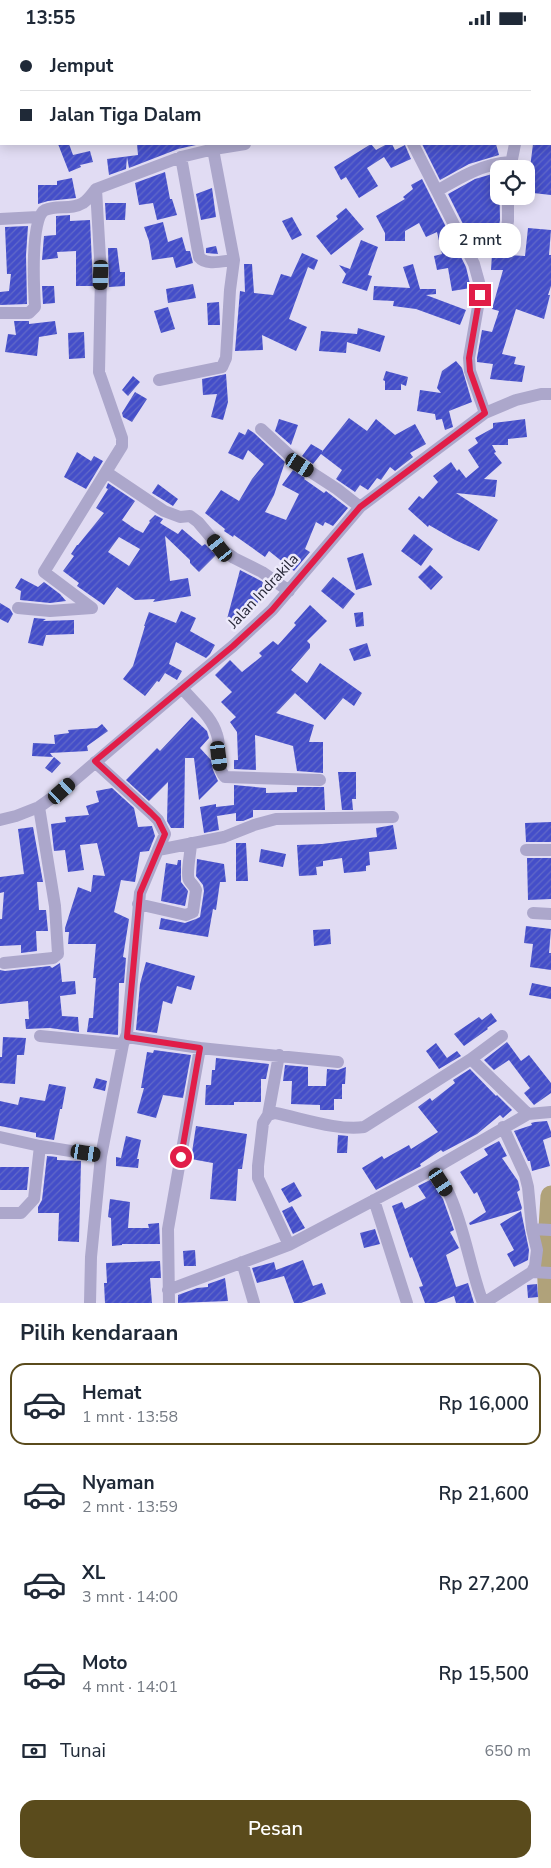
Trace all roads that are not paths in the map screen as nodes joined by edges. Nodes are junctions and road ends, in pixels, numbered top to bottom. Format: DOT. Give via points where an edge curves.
graph roads {
  1 [pos="229,145"];
  2 [pos="414,145"];
  3 [pos="516,145"];
  4 [pos="213,146"];
  5 [pos="181,157"];
  6 [pos="511,160"];
  7 [pos="490,166"];
  8 [pos="96,189"];
  9 [pos="437,191"];
  10 [pos="508,205"];
  11 [pos="38,217"];
  12 [pos="0,219"];
  13 [pos="466,249"];
  14 [pos="234,259"];
  15 [pos="0,313"];
  16 [pos="159,381"];
  17 [pos="551,394"];
  18 [pos="485,413"];
  19 [pos="261,429"];
  20 [pos="106,472"];
  21 [pos="360,507"];
  22 [pos="289,591"];
  23 [pos="18,608"];
  24 [pos="182,687"];
  25 [pos="95,761"];
  26 [pos="320,780"];
  27 [pos="39,807"];
  28 [pos="393,817"];
  29 [pos="0,820"];
  30 [pos="191,843"];
  31 [pos="158,849"];
  32 [pos="526,850"];
  33 [pos="551,850"];
  34 [pos="138,904"];
  35 [pos="533,913"];
  36 [pos="551,915"];
  37 [pos="4,963"];
  38 [pos="40,1036"];
  39 [pos="502,1036"];
  40 [pos="125,1040"];
  41 [pos="200,1048"];
  42 [pos="279,1055"];
  43 [pos="472,1059"];
  44 [pos="338,1062"];
  45 [pos="550,1112"];
  46 [pos="528,1114"];
  47 [pos="268,1115"];
  48 [pos="503,1127"];
  49 [pos="0,1137"];
  50 [pos="40,1146"];
  51 [pos="101,1156"];
  52 [pos="433,1169"];
  53 [pos="374,1201"];
  54 [pos="0,1213"];
  55 [pos="534,1229"];
  56 [pos="551,1230"];
  57 [pos="290,1245"];
  58 [pos="242,1262"];
  59 [pos="534,1273"];
  60 [pos="551,1273"];
  61 [pos="168,1297"];
  62 [pos="90,1303"];
  63 [pos="254,1303"];
  64 [pos="408,1303"];
  65 [pos="484,1303"];
  1 -- 4 [label="street"];
  2 -- 9 [label="street"];
  3 -- 6 [label="street"];
  4 -- 5 [label="street"];
  4 -- 14 [label="street"];
  5 -- 8 [label="street"];
  5 -- 14 [label="street" via="199,257 206,262"];
  7 -- 9 [label="street" via="474,171"];
  8 -- 11 [label="street" via="84,203 46,209"];
  8 -- 20 [label="street" via="101,275 99,372 122,438 122,446"];
  9 -- 13 [label="street"];
  10 -- 13 [label="street" via="505,237"];
  11 -- 12 [label="street"];
  11 -- 15 [label="street" via="34,234 35,307 29,313"];
  13 -- 18 [label="street" via="476,273 480,295 469,364"];
  14 -- 16 [label="street" via="222,367"];
  17 -- 18 [label="street, Jalan Indrakila" via="516,400"];
  18 -- 21 [label="street, Jalan Indrakila"];
  19 -- 21 [label="street" via="300,465"];
  20 -- 22 [label="street" via="164,511 180,517 190,516 234,559 262,572"];
  20 -- 23 [label="street" via="44,572 92,608 50,611"];
  21 -- 22 [label="street, Jalan Indrakila"];
  22 -- 24 [label="street, Jalan Indrakila" via="233,646"];
  24 -- 25 [label="street, Jalan Indrakila"];
  24 -- 26 [label="street" via="216,731 221,771 225,777"];
  25 -- 27 [label="street, Jalan Indrakila"];
  25 -- 31 [label="street" via="158,820 165,834"];
  27 -- 29 [label="street, Jalan Indrakila"];
  27 -- 37 [label="street" via="59,951 53,958"];
  28 -- 30 [label="street" via="276,819 224,837"];
  30 -- 31 [label="street"];
  30 -- 34 [label="street" via="188,876 196,889 192,912 186,915"];
  31 -- 34 [label="street"];
  32 -- 33 [label="street"];
  34 -- 40 [label="street"];
  35 -- 36 [label="street"];
  38 -- 40 [label="street"];
  39 -- 43 [label="street"];
  40 -- 41 [label="street"];
  40 -- 51 [label="street"];
  41 -- 42 [label="street"];
  41 -- 61 [label="street" via="168,1229"];
  42 -- 44 [label="street"];
  42 -- 47 [label="street"];
  43 -- 46 [label="street"];
  43 -- 47 [label="street" via="364,1127 335,1127 274,1113"];
  45 -- 46 [label="street"];
  46 -- 48 [label="street"];
  47 -- 57 [label="street" via="263,1123 258,1179"];
  48 -- 52 [label="street"];
  48 -- 55 [label="street" via="525,1175"];
  49 -- 50 [label="street"];
  50 -- 51 [label="street"];
  50 -- 54 [label="street" via="34,1199 21,1213"];
  51 -- 62 [label="street"];
  52 -- 53 [label="street"];
  52 -- 65 [label="street" via="458,1215"];
  53 -- 57 [label="street"];
  53 -- 64 [label="street"];
  55 -- 56 [label="street"];
  55 -- 59 [label="street" via="537,1257"];
  57 -- 58 [label="street"];
  58 -- 61 [label="street"];
  58 -- 63 [label="street"];
  59 -- 60 [label="street"];
  59 -- 65 [label="street"];
}
